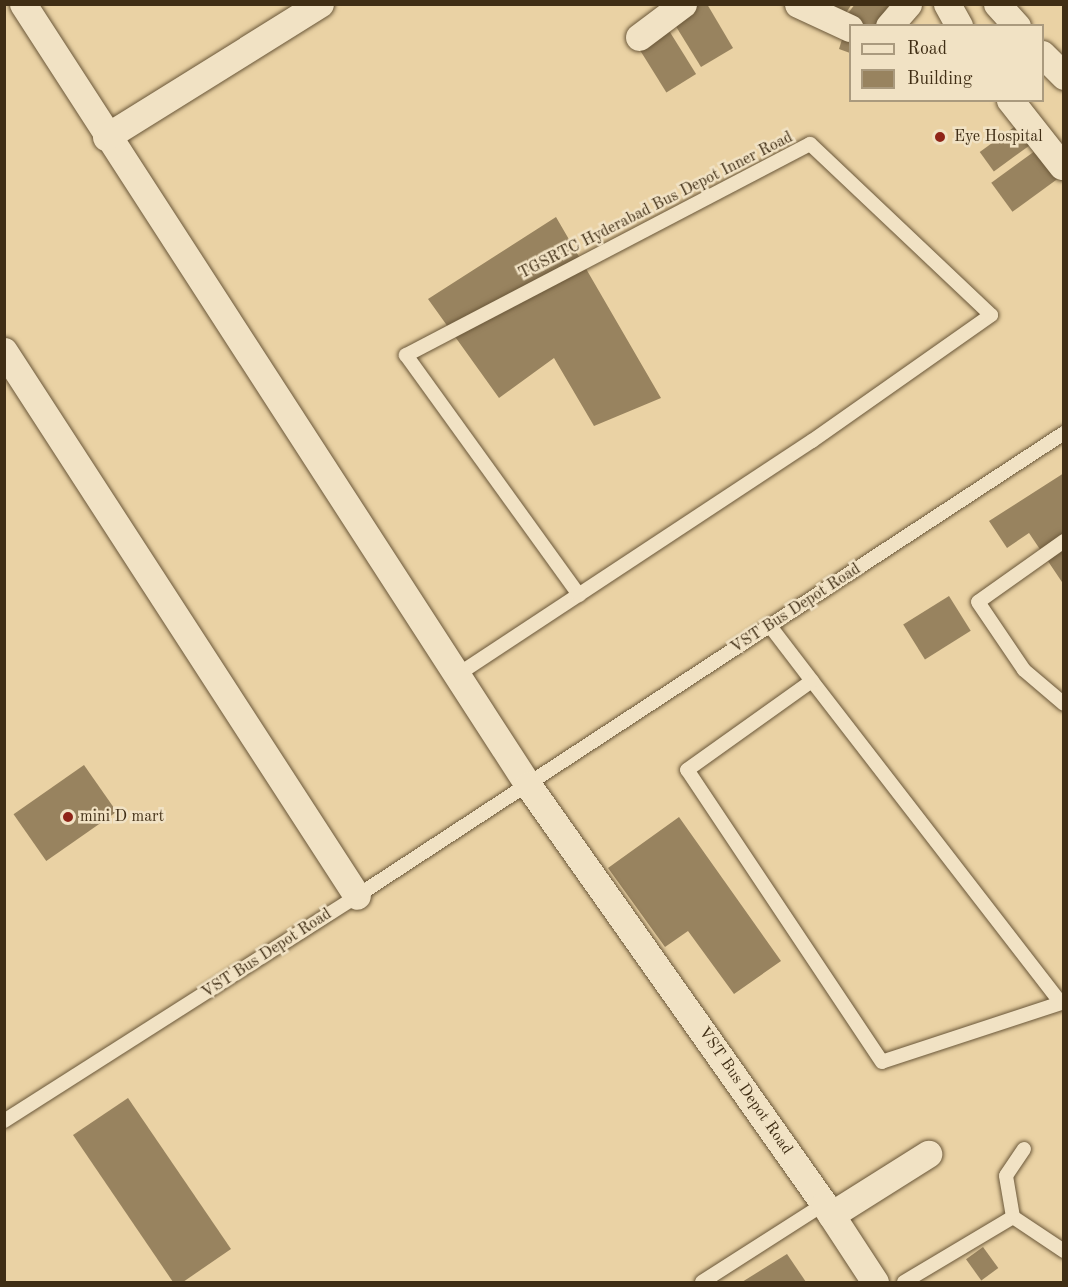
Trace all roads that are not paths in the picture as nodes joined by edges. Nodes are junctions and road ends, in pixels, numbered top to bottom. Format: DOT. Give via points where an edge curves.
graph roads {
  1 [pos="22,4"];
  2 [pos="320,4"];
  3 [pos="683,4"];
  4 [pos="798,4"];
  5 [pos="908,4"];
  6 [pos="947,4"];
  7 [pos="997,4"];
  8 [pos="891,24"];
  9 [pos="958,24"];
  10 [pos="1015,24"];
  11 [pos="849,28"];
  12 [pos="639,37"];
  13 [pos="1044,56"];
  14 [pos="1064,76"];
  15 [pos="1012,102"];
  16 [pos="106,137"];
  17 [pos="1062,165"];
  18 [pos="4,351"];
  19 [pos="1064,433"];
  20 [pos="1064,541"];
  21 [pos="579,595"];
  22 [pos="770,626"];
  23 [pos="457,675"];
  24 [pos="812,681"];
  25 [pos="1064,704"];
  26 [pos="528,784"];
  27 [pos="357,896"];
  28 [pos="4,1121"];
  29 [pos="1024,1149"];
  30 [pos="928,1154"];
  31 [pos="827,1209"];
  32 [pos="1013,1217"];
  33 [pos="1064,1251"];
  34 [pos="702,1282"];
  35 [pos="875,1282"];
  36 [pos="904,1282"];
  1 -- 16 [label="street"];
  2 -- 16 [label="street"];
  3 -- 12 [label="street"];
  4 -- 11 [label="street"];
  5 -- 8 [label="street"];
  6 -- 9 [label="street"];
  7 -- 10 [label="street"];
  13 -- 14 [label="street"];
  15 -- 17 [label="street"];
  16 -- 23 [label="street"];
  18 -- 27 [label="street"];
  19 -- 22 [label="lane, VST Bus Depot Road"];
  20 -- 25 [label="lane" via="978,602 1024,670"];
  21 -- 21 [label="lane, TGSRTC Hyderabad Bus Depot Inner Road" via="812,441 990,315 810,144 406,355"];
  21 -- 23 [label="lane, TGSRTC Hyderabad Bus Depot Inner Road"];
  22 -- 24 [label="lane"];
  22 -- 26 [label="lane, VST Bus Depot Road"];
  23 -- 26 [label="street"];
  24 -- 24 [label="lane" via="1054,994 1061,1003 882,1062 687,770"];
  26 -- 27 [label="lane, VST Bus Depot Road"];
  26 -- 31 [label="street, VST Bus Depot Road"];
  27 -- 28 [label="lane, VST Bus Depot Road"];
  29 -- 32 [label="lane" via="1006,1176"];
  30 -- 31 [label="street"];
  31 -- 34 [label="lane"];
  31 -- 35 [label="street, VST Bus Depot Road"];
  32 -- 33 [label="lane"];
  32 -- 36 [label="lane"];
}
